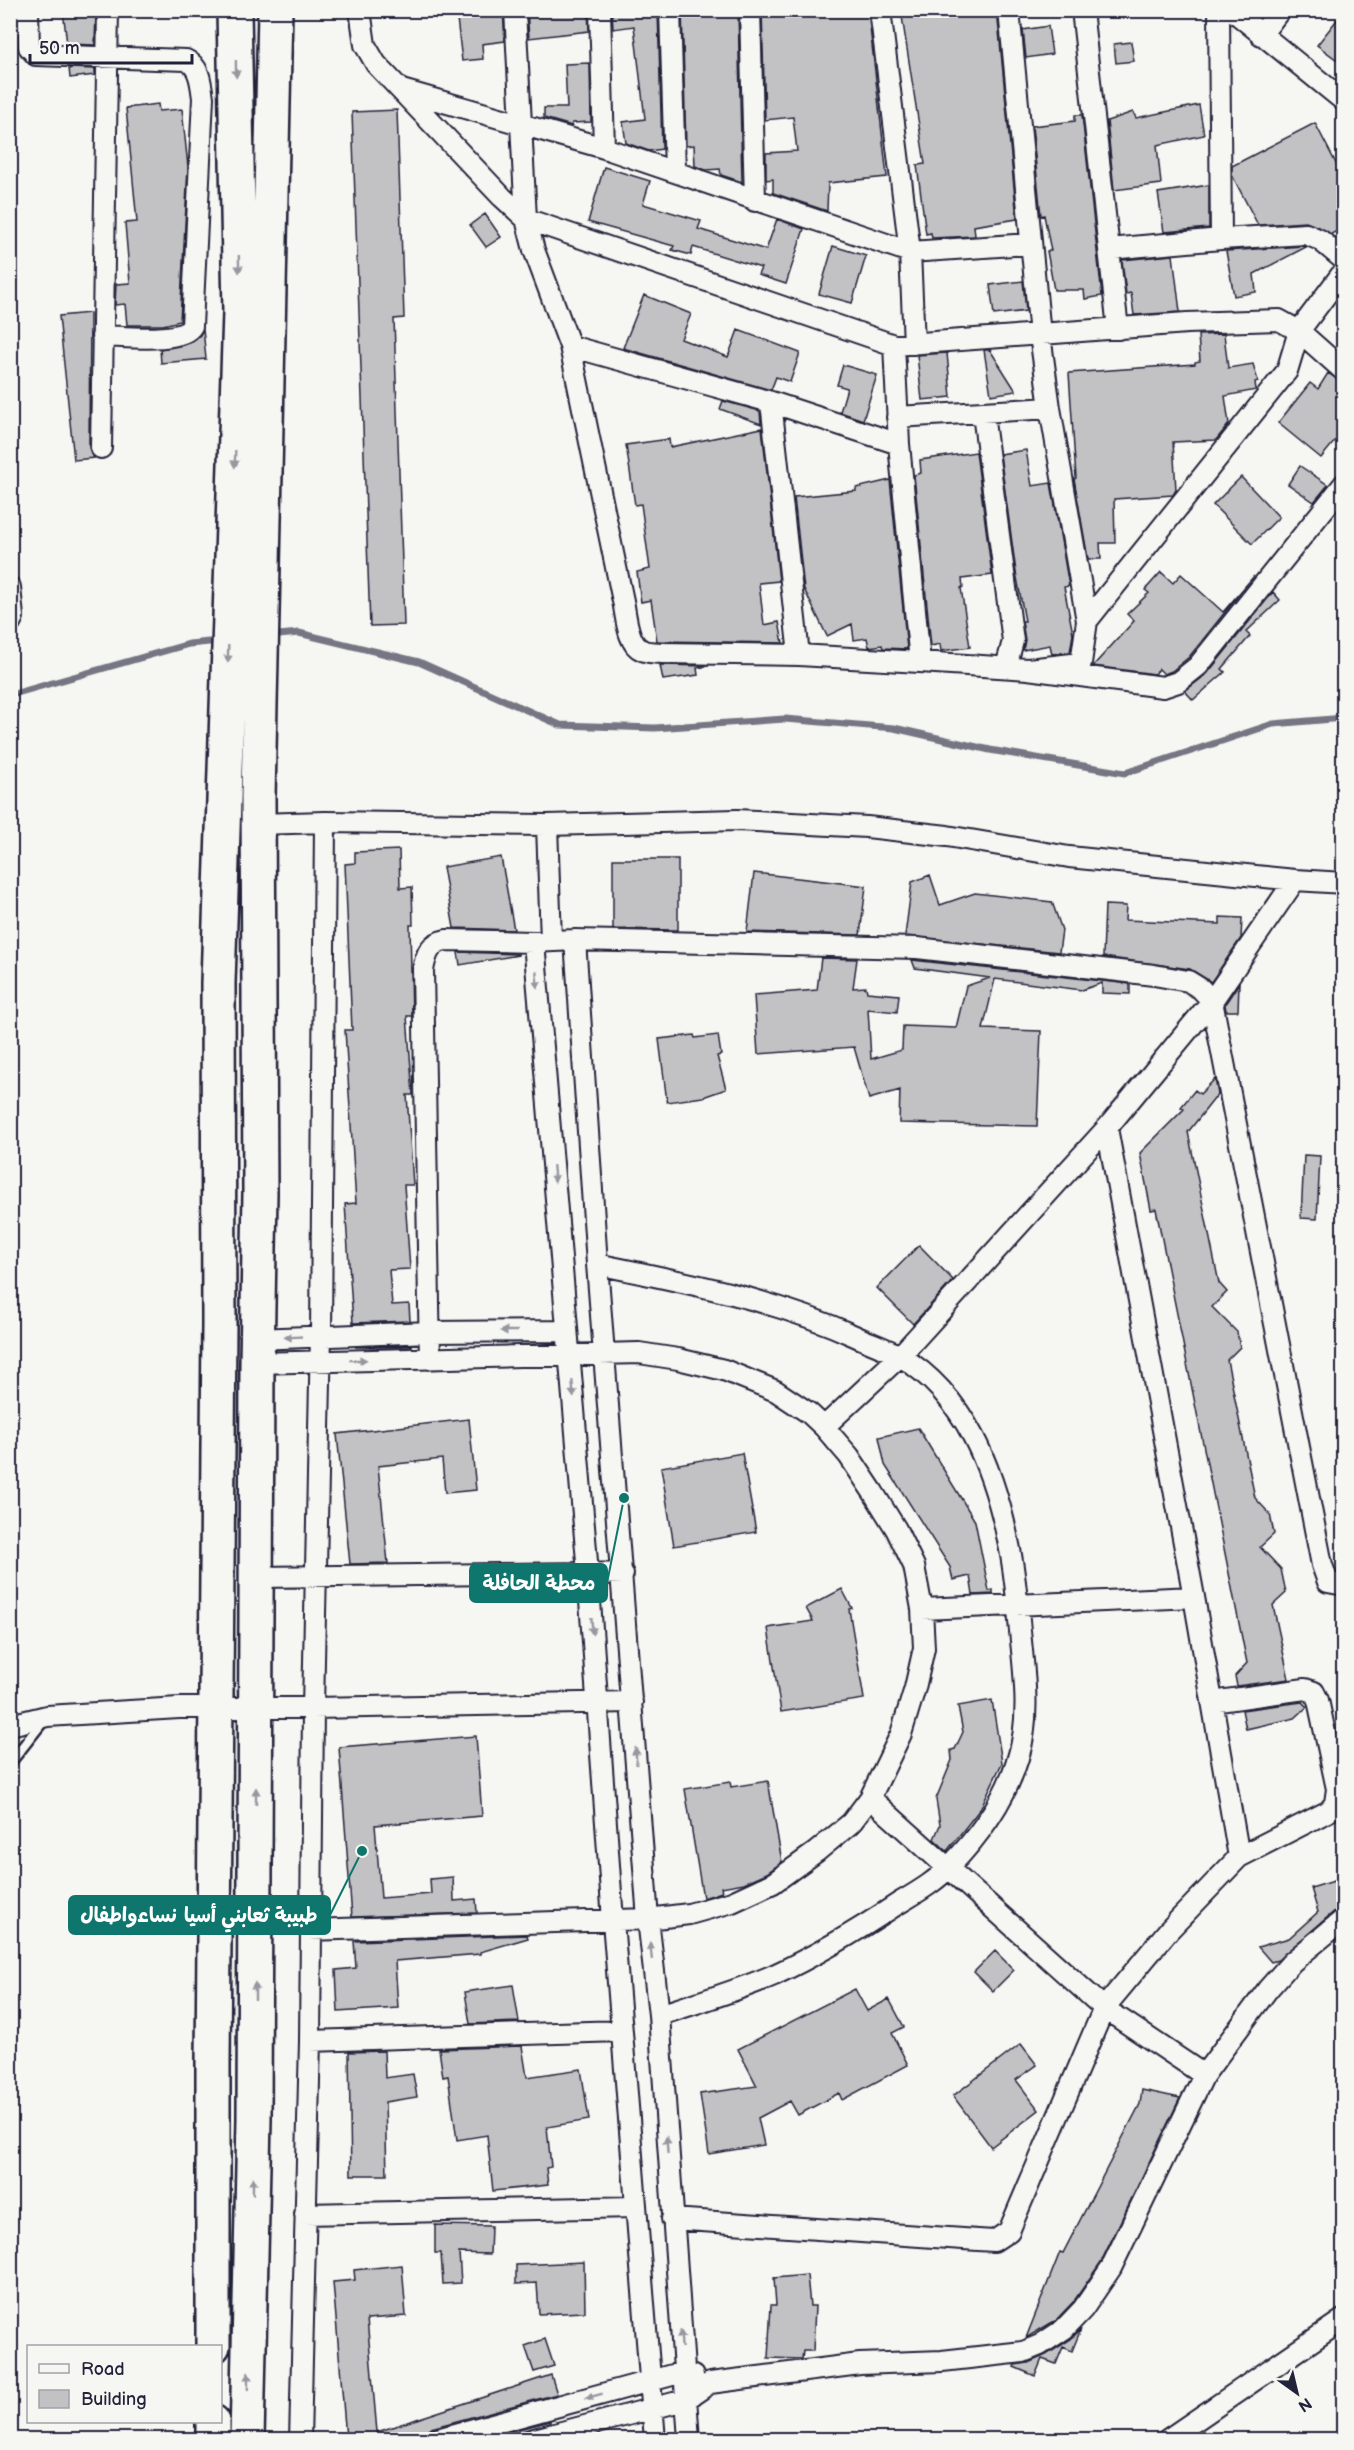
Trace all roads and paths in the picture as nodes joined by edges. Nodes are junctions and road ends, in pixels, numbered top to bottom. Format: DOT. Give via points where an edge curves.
graph roads {
  1 [pos="28,10"];
  2 [pos="108,10"];
  3 [pos="234,10"];
  4 [pos="275,10"];
  5 [pos="360,10"];
  6 [pos="515,10"];
  7 [pos="600,10"];
  8 [pos="670,10"];
  9 [pos="750,10"];
  10 [pos="880,10"];
  11 [pos="1009,10"];
  12 [pos="1082,10"];
  13 [pos="1219,10"];
  14 [pos="1232,10"];
  15 [pos="1280,10"];
  16 [pos="1261,35"];
  17 [pos="106,56"];
  18 [pos="400,89"];
  19 [pos="1344,101"];
  20 [pos="520,125"];
  21 [pos="604,148"];
  22 [pos="675,171"];
  23 [pos="755,201"];
  24 [pos="526,219"];
  25 [pos="1221,239"];
  26 [pos="1030,244"];
  27 [pos="1109,249"];
  28 [pos="910,252"];
  29 [pos="1344,260"];
  30 [pos="1344,271"];
  31 [pos="1118,329"];
  32 [pos="1299,331"];
  33 [pos="1040,335"];
  34 [pos="102,336"];
  35 [pos="904,344"];
  36 [pos="570,346"];
  37 [pos="1344,371"];
  38 [pos="771,402"];
  39 [pos="1050,408"];
  40 [pos="983,414"];
  41 [pos="897,417"];
  42 [pos="899,444"];
  43 [pos="101,448"];
  44 [pos="1344,484"];
  45 [pos="10,587"];
  46 [pos="1087,621"];
  47 [pos="10,623"];
  48 [pos="800,655"];
  49 [pos="920,662"];
  50 [pos="1006,668"];
  51 [pos="1028,669"];
  52 [pos="325,822"];
  53 [pos="258,824"];
  54 [pos="547,825"];
  55 [pos="1295,880"];
  56 [pos="1344,883"];
  57 [pos="576,939"];
  58 [pos="543,941"];
  59 [pos="1212,1002"];
  60 [pos="1107,1128"];
  61 [pos="597,1264"];
  62 [pos="567,1331"];
  63 [pos="430,1332"];
  64 [pos="321,1335"];
  65 [pos="257,1351"];
  66 [pos="604,1355"];
  67 [pos="570,1356"];
  68 [pos="900,1356"];
  69 [pos="430,1359"];
  70 [pos="320,1361"];
  71 [pos="824,1427"];
  72 [pos="588,1573"];
  73 [pos="623,1574"];
  74 [pos="315,1575"];
  75 [pos="258,1577"];
  76 [pos="1344,1585"];
  77 [pos="1194,1597"];
  78 [pos="1017,1604"];
  79 [pos="922,1609"];
  80 [pos="597,1702"];
  81 [pos="632,1702"];
  82 [pos="1212,1702"];
  83 [pos="217,1707"];
  84 [pos="256,1707"];
  85 [pos="312,1708"];
  86 [pos="47,1716"];
  87 [pos="10,1725"];
  88 [pos="10,1763"];
  89 [pos="870,1798"];
  90 [pos="1239,1857"];
  91 [pos="949,1868"];
  92 [pos="648,1919"];
  93 [pos="1344,1919"];
  94 [pos="613,1921"];
  95 [pos="309,1930"];
  96 [pos="1104,2008"];
  97 [pos="659,2016"];
  98 [pos="621,2031"];
  99 [pos="310,2041"];
  100 [pos="1204,2075"];
  101 [pos="636,2207"];
  102 [pos="305,2214"];
  103 [pos="672,2219"];
  104 [pos="1344,2319"];
  105 [pos="213,2345"];
  106 [pos="683,2372"];
  107 [pos="650,2380"];
  108 [pos="710,2383"];
  109 [pos="685,2400"];
  110 [pos="652,2409"];
  111 [pos="213,2423"];
  112 [pos="213,2439"];
  113 [pos="247,2439"];
  114 [pos="300,2439"];
  115 [pos="434,2439"];
  116 [pos="531,2439"];
  117 [pos="655,2439"];
  118 [pos="689,2439"];
  119 [pos="1167,2439"];
  1 -- 17 [label="street" via="29,47 36,55"];
  2 -- 17 [label="street"];
  3 -- 83 [label="highway, one-way" via="240,312 218,983"];
  4 -- 53 [label="highway"];
  5 -- 18 [label="street" via="369,54"];
  6 -- 20 [label="street"];
  7 -- 21 [label="street"];
  8 -- 22 [label="street"];
  9 -- 23 [label="street"];
  10 -- 28 [label="street"];
  11 -- 26 [label="street"];
  12 -- 27 [label="street"];
  13 -- 25 [label="street"];
  14 -- 16 [label="street"];
  15 -- 16 [label="street"];
  16 -- 19 [label="street"];
  17 -- 34 [label="street"];
  17 -- 34 [label="street" via="190,62 200,78 203,98 192,326 185,334 170,337"];
  18 -- 20 [label="street"];
  18 -- 24 [label="street"];
  20 -- 21 [label="street"];
  20 -- 24 [label="street"];
  21 -- 22 [label="street"];
  22 -- 23 [label="street"];
  23 -- 28 [label="street"];
  24 -- 35 [label="street"];
  24 -- 36 [label="street"];
  25 -- 27 [label="street"];
  25 -- 29 [label="street" via="1306,234"];
  26 -- 28 [label="street"];
  26 -- 33 [label="street"];
  27 -- 31 [label="street"];
  28 -- 35 [label="street"];
  30 -- 32 [label="street"];
  31 -- 32 [label="street" via="1279,320"];
  31 -- 33 [label="street"];
  32 -- 37 [label="street"];
  32 -- 46 [label="street" via="1287,371"];
  33 -- 35 [label="street"];
  33 -- 39 [label="street"];
  34 -- 43 [label="street"];
  35 -- 41 [label="street"];
  36 -- 38 [label="street"];
  36 -- 48 [label="street" via="622,601 636,646 661,653"];
  38 -- 42 [label="street"];
  38 -- 48 [label="street"];
  39 -- 40 [label="street"];
  39 -- 46 [label="street"];
  40 -- 41 [label="street"];
  40 -- 50 [label="street" via="1013,641"];
  41 -- 42 [label="street"];
  42 -- 49 [label="street"];
  44 -- 51 [label="street" via="1198,666 1178,682 1163,687"];
  45 -- 47 [label="street"];
  46 -- 51 [label="street" via="1081,663"];
  48 -- 49 [label="street"];
  49 -- 50 [label="street"];
  50 -- 51 [label="street"];
  52 -- 53 [label="street"];
  52 -- 54 [label="street"];
  52 -- 64 [label="street"];
  53 -- 65 [label="highway"];
  54 -- 55 [label="street" via="737,820 867,827 1069,857"];
  54 -- 58 [label="street"];
  55 -- 56 [label="street"];
  55 -- 59 [label="street"];
  57 -- 58 [label="street"];
  57 -- 59 [label="street" via="917,948 1154,975 1196,984"];
  57 -- 61 [label="street"];
  58 -- 62 [label="street, one-way"];
  58 -- 63 [label="street" via="437,941 426,956 423,970"];
  59 -- 60 [label="street"];
  59 -- 76 [label="street" via="1322,1565 1328,1582"];
  60 -- 68 [label="street"];
  60 -- 77 [label="street"];
  61 -- 66 [label="street"];
  61 -- 68 [label="street" via="747,1297 823,1322"];
  62 -- 63 [label="street, one-way"];
  62 -- 67 [label="street"];
  63 -- 64 [label="street"];
  63 -- 69 [label="street"];
  64 -- 65 [label="street, one-way"];
  64 -- 70 [label="street"];
  65 -- 70 [label="street"];
  65 -- 75 [label="highway"];
  66 -- 67 [label="street"];
  66 -- 71 [label="street" via="639,1353 724,1370 776,1391"];
  66 -- 73 [label="street"];
  67 -- 69 [label="street"];
  67 -- 72 [label="street, one-way"];
  68 -- 71 [label="street"];
  68 -- 78 [label="street" via="933,1382 956,1408 988,1464 1013,1563"];
  70 -- 69 [label="street, one-way"];
  70 -- 74 [label="street"];
  71 -- 79 [label="street" via="849,1456 896,1529 914,1566"];
  72 -- 73 [label="street"];
  72 -- 74 [label="street"];
  72 -- 80 [label="street, one-way"];
  73 -- 81 [label="street"];
  74 -- 75 [label="street"];
  74 -- 85 [label="street"];
  75 -- 84 [label="highway"];
  77 -- 78 [label="street"];
  77 -- 82 [label="street"];
  78 -- 79 [label="street"];
  78 -- 91 [label="street" via="1025,1685 1019,1755 1008,1787"];
  79 -- 89 [label="street" via="924,1648 915,1688 901,1734"];
  80 -- 81 [label="street"];
  80 -- 85 [label="street"];
  80 -- 94 [label="street"];
  92 -- 81 [label="street, one-way"];
  82 -- 90 [label="street"];
  82 -- 90 [label="street" via="1305,1689 1314,1692 1337,1789 1329,1811"];
  83 -- 84 [label="street"];
  83 -- 86 [label="street"];
  83 -- 105 [label="highway"];
  84 -- 85 [label="street"];
  113 -- 84 [label="highway, one-way" via="254,2119"];
  85 -- 95 [label="street"];
  86 -- 87 [label="street"];
  86 -- 88 [label="lane"];
  89 -- 91 [label="street"];
  89 -- 92 [label="street" via="850,1823 773,1883 732,1902 689,1914"];
  90 -- 96 [label="street" via="1168,1931"];
  91 -- 96 [label="street"];
  91 -- 97 [label="street" via="812,1957 761,1980"];
  92 -- 94 [label="street"];
  97 -- 92 [label="street, one-way"];
  93 -- 100 [label="street" via="1292,1962"];
  94 -- 95 [label="street"];
  94 -- 98 [label="street"];
  95 -- 99 [label="street"];
  96 -- 100 [label="street"];
  96 -- 103 [label="street" via="1016,2219 1001,2238 994,2241"];
  103 -- 97 [label="street, one-way"];
  98 -- 99 [label="street"];
  98 -- 101 [label="street"];
  99 -- 102 [label="street"];
  100 -- 108 [label="street" via="1111,2268 1083,2309 1064,2329 1040,2345 1023,2352 942,2361 860,2364"];
  101 -- 102 [label="street"];
  101 -- 107 [label="street"];
  102 -- 114 [label="street"];
  106 -- 103 [label="street, one-way"];
  104 -- 119 [label="street"];
  106 -- 107 [label="street"];
  106 -- 108 [label="street"];
  106 -- 109 [label="street"];
  107 -- 110 [label="street"];
  107 -- 115 [label="street, one-way"];
  108 -- 109 [label="street"];
  109 -- 110 [label="street"];
  109 -- 118 [label="street"];
  110 -- 116 [label="street"];
  110 -- 117 [label="street"];
  111 -- 112 [label="highway"];
}
